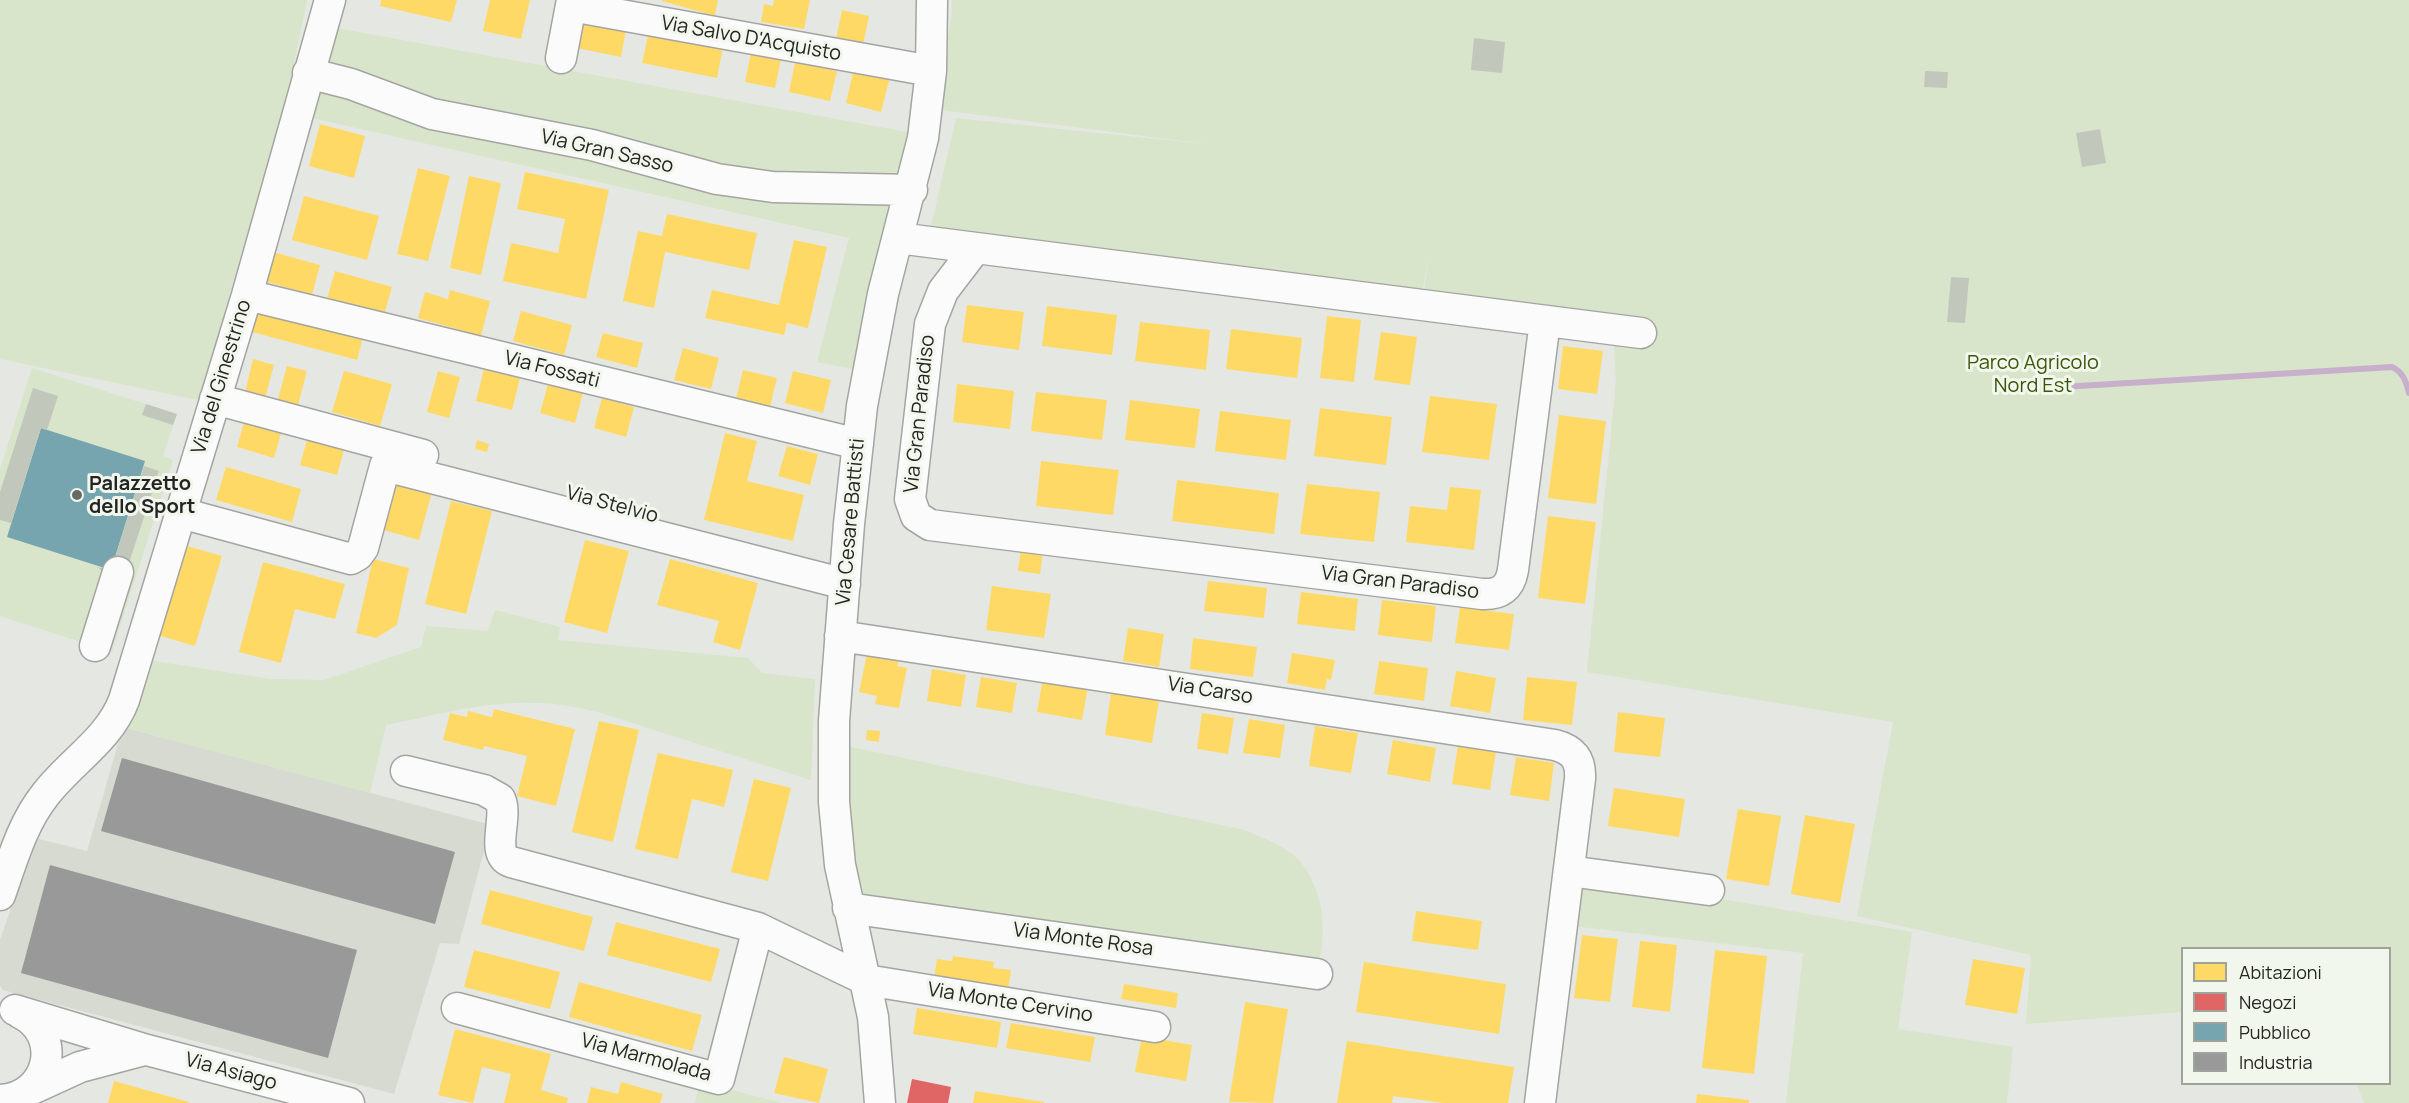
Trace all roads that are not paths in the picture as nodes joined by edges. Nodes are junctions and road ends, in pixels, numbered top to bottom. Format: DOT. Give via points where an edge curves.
graph roads {
  1 [pos="330,0"];
  2 [pos="932,0"];
  3 [pos="571,3"];
  4 [pos="561,58"];
  5 [pos="931,71"];
  6 [pos="308,74"];
  7 [pos="912,190"];
  8 [pos="898,238"];
  9 [pos="975,249"];
  10 [pos="247,296"];
  11 [pos="1545,321"];
  12 [pos="1641,333"];
  13 [pos="215,399"];
  14 [pos="858,444"];
  15 [pos="381,454"];
  16 [pos="181,513"];
  17 [pos="118,572"];
  18 [pos="845,576"];
  19 [pos="840,636"];
  20 [pos="94,646"];
  21 [pos="406,771"];
  22 [pos="1569,871"];
  23 [pos="1709,890"];
  24 [pos="0,895"];
  25 [pos="848,908"];
  26 [pos="758,928"];
  27 [pos="1317,974"];
  28 [pos="866,980"];
  29 [pos="457,1008"];
  30 [pos="8,1010"];
  31 [pos="1155,1027"];
  32 [pos="876,1048"];
  33 [pos="147,1050"];
  34 [pos="289,1095"];
  35 [pos="13,1098"];
  36 [pos="349,1103"];
  37 [pos="870,1103"];
  38 [pos="880,1103"];
  39 [pos="1540,1103"];
  1 -- 6 [label="street, Via del Ginestrino"];
  2 -- 5 [label="street, Via Cesare Battisti"];
  3 -- 4 [label="street"];
  3 -- 5 [label="street, Via Salvo D'Acquisto"];
  5 -- 7 [label="street, Via Cesare Battisti"];
  6 -- 7 [label="street, Via Gran Sasso" via="351,84 432,114 598,146 726,181 774,187"];
  6 -- 10 [label="street, Via del Ginestrino"];
  7 -- 8 [label="street, Via Cesare Battisti"];
  8 -- 9 [label="street"];
  8 -- 14 [label="street, Via Cesare Battisti" via="872,345"];
  9 -- 11 [label="street"];
  9 -- 11 [label="street, Via Gran Paradiso" via="940,296 929,333 910,499 916,516 930,525 1482,594 1500,592 1508,586 1512,575"];
  10 -- 13 [label="street, Via del Ginestrino"];
  10 -- 14 [label="street, Via Fossati"];
  11 -- 12 [label="street"];
  13 -- 15 [label="street, Via Stelvio"];
  13 -- 16 [label="street, Via del Ginestrino"];
  14 -- 18 [label="street, Via Cesare Battisti"];
  15 -- 16 [label="street" via="363,548 351,558"];
  15 -- 18 [label="street, Via Stelvio"];
  16 -- 24 [label="street, Via del Ginestrino" via="118,714 32,813"];
  17 -- 20 [label="street"];
  18 -- 19 [label="street, Via Cesare Battisti"];
  19 -- 22 [label="street, Via Carso" via="1555,746 1576,756 1580,779"];
  19 -- 25 [label="street, Via Cesare Battisti" via="834,770 837,844"];
  21 -- 26 [label="street" via="484,790 500,799 504,811 500,848 507,860"];
  22 -- 23 [label="street"];
  22 -- 39 [label="street"];
  25 -- 27 [label="street, Via Monte Rosa"];
  25 -- 28 [label="street, Via Cesare Battisti"];
  26 -- 28 [label="street"];
  26 -- 29 [label="street, Via Marmolada" via="719,1079"];
  28 -- 31 [label="street, Via Monte Cervino"];
  28 -- 32 [label="street, Via Cesare Battisti"];
  30 -- 33 [label="street, Via Asiago"];
  30 -- 35 [label="street" via="35,1023 47,1047 44,1071"];
  32 -- 37 [label="street, Via Cesare Battisti"];
  32 -- 38 [label="street, Via Cesare Battisti"];
  33 -- 34 [label="street, Via Asiago"];
  33 -- 35 [label="street, Via Asiago" via="80,1067"];
  34 -- 36 [label="street, Via Asiago"];
}
